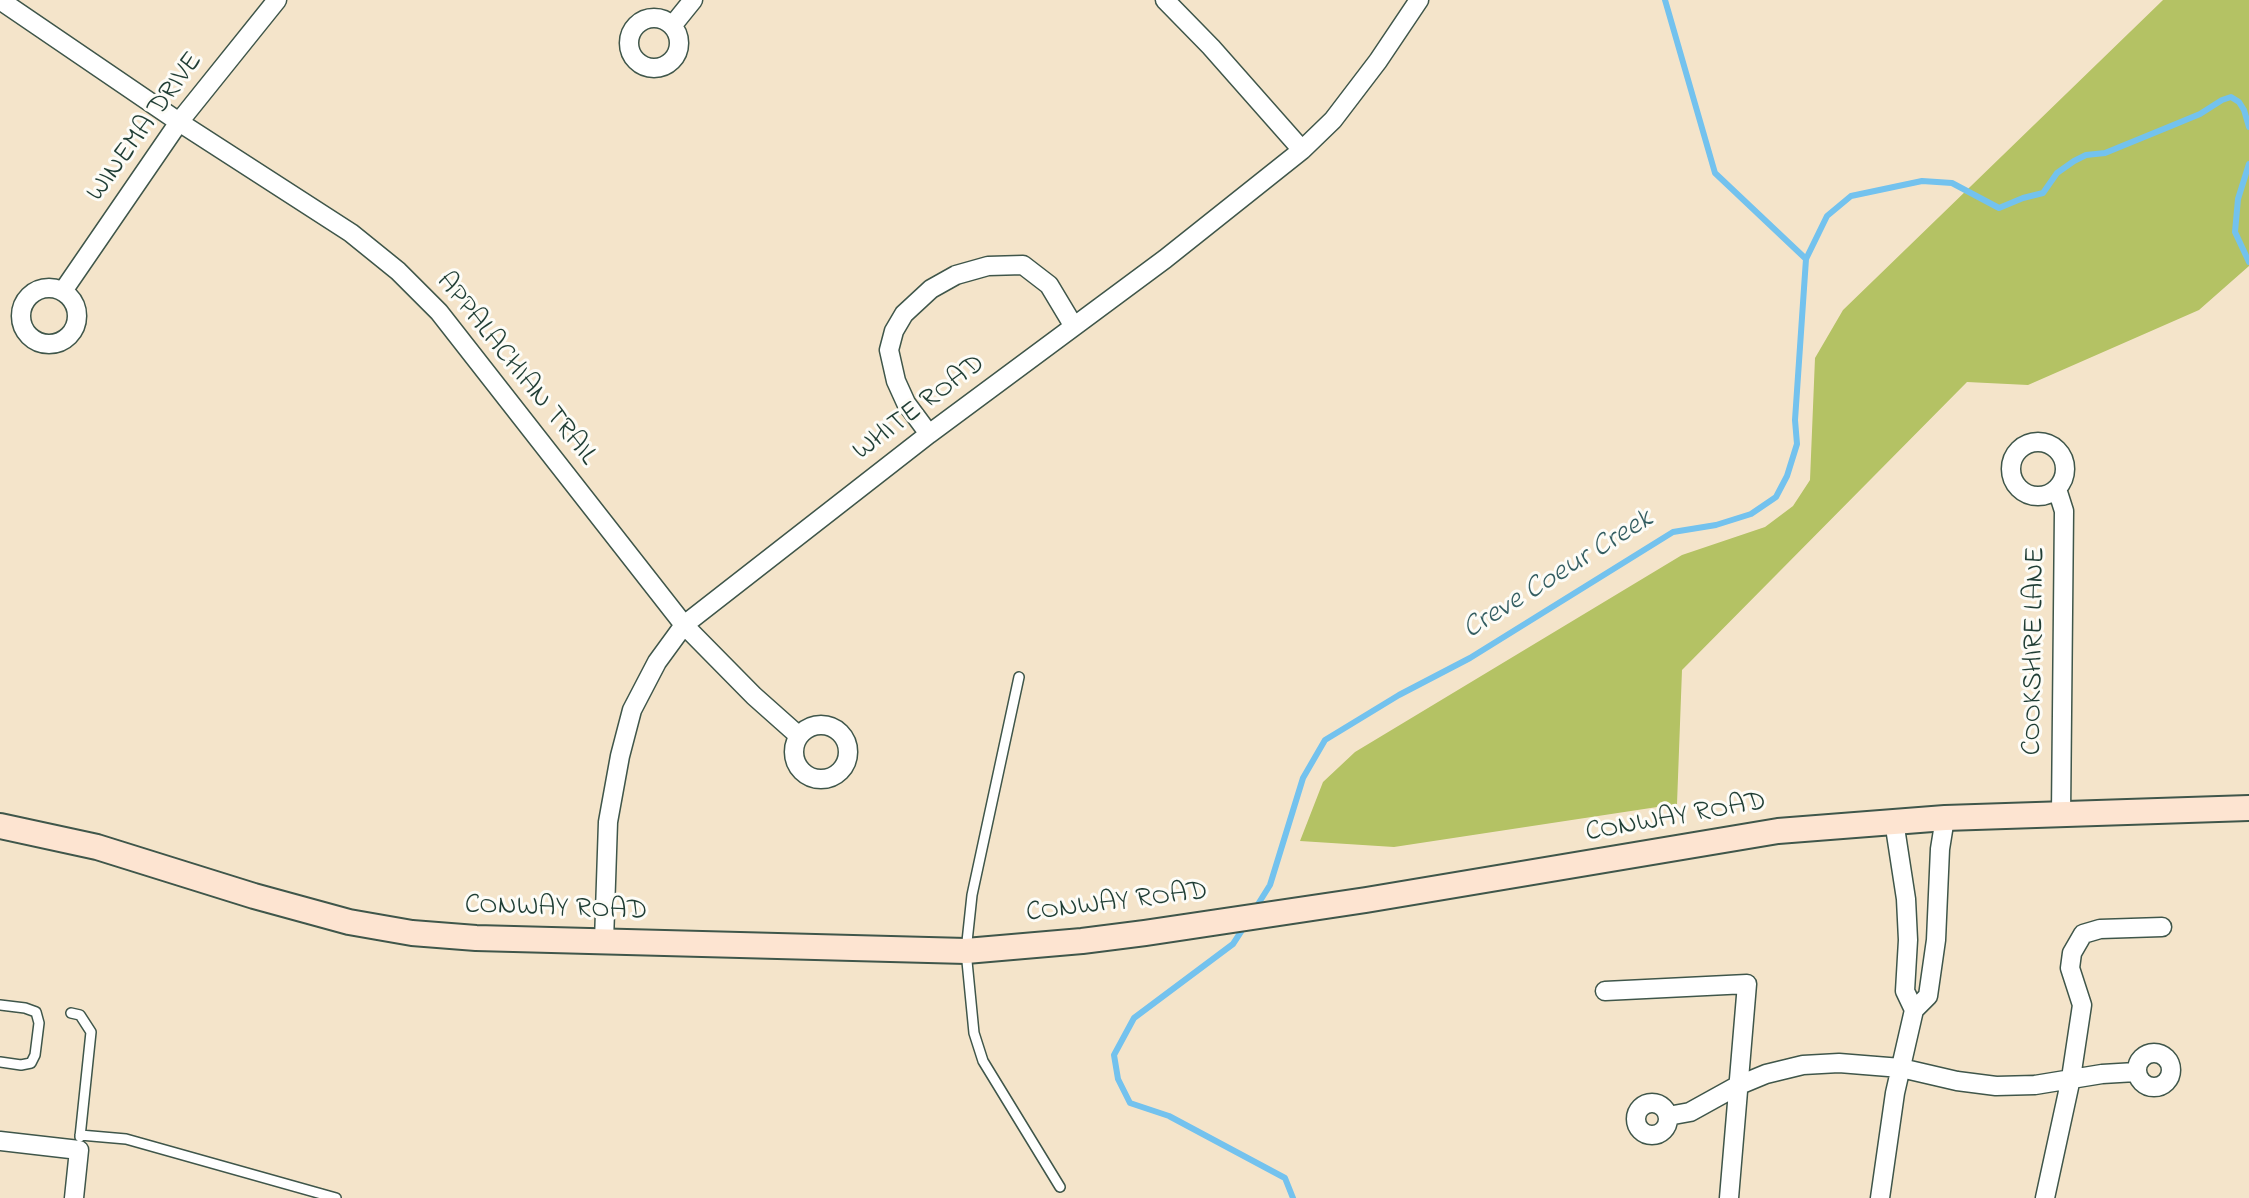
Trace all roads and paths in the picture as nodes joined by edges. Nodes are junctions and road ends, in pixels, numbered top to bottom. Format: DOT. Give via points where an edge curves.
graph roads {
  1 [pos="0,0"];
  2 [pos="277,0"];
  3 [pos="693,0"];
  4 [pos="1165,0"];
  5 [pos="1419,0"];
  6 [pos="672,26"];
  7 [pos="179,122"];
  8 [pos="1302,150"];
  9 [pos="63,291"];
  10 [pos="1073,325"];
  11 [pos="929,434"];
  12 [pos="2057,489"];
  13 [pos="684,625"];
  14 [pos="1018,677"];
  15 [pos="799,736"];
  16 [pos="2249,808"];
  17 [pos="2061,814"];
  18 [pos="1945,818"];
  19 [pos="1895,821"];
  20 [pos="0,826"];
  21 [pos="2162,927"];
  22 [pos="604,941"];
  23 [pos="966,951"];
  24 [pos="1605,991"];
  25 [pos="0,1005"];
  26 [pos="1914,1010"];
  27 [pos="71,1013"];
  28 [pos="0,1062"];
  29 [pos="1901,1068"];
  30 [pos="2136,1072"];
  31 [pos="2071,1078"];
  32 [pos="1737,1086"];
  33 [pos="1668,1116"];
  34 [pos="0,1141"];
  35 [pos="79,1142"];
  36 [pos="1060,1187"];
  37 [pos="74,1198"];
  38 [pos="335,1198"];
  39 [pos="1729,1198"];
  40 [pos="1880,1198"];
  41 [pos="2045,1198"];
  1 -- 7 [label="street, APPALACHIAN TRAIL"];
  2 -- 7 [label="street, WINEMA DRIVE"];
  3 -- 6 [label="street"];
  4 -- 8 [label="street"];
  5 -- 8 [label="street, WHITE ROAD" via="1333,120"];
  7 -- 9 [label="street, WINEMA DRIVE"];
  7 -- 13 [label="street, APPALACHIAN TRAIL" via="351,233 398,271 439,312"];
  8 -- 10 [label="street, WHITE ROAD"];
  10 -- 11 [label="street, WHITE ROAD"];
  10 -- 11 [label="street" via="1049,285 1023,265 988,266 956,275 931,289 904,314 889,350 906,403"];
  11 -- 13 [label="street, WHITE ROAD"];
  12 -- 17 [label="street, COOKSHIRE LANE" via="2064,511"];
  13 -- 15 [label="street, APPALACHIAN TRAIL"];
  13 -- 22 [label="street, WHITE ROAD" via="657,662 632,710 620,756 608,822"];
  14 -- 23 [label="lane" via="972,895"];
  16 -- 17 [label="street, CONWAY ROAD"];
  17 -- 18 [label="street, CONWAY ROAD"];
  18 -- 19 [label="street, CONWAY ROAD"];
  18 -- 26 [label="street" via="1928,996"];
  19 -- 23 [label="street, CONWAY ROAD" via="1778,831 1145,933"];
  19 -- 26 [label="street" via="1906,899 1905,991"];
  20 -- 22 [label="street, CONWAY ROAD" via="97,847 349,922 476,938"];
  21 -- 31 [label="street" via="2082,934 2070,968 2082,1005"];
  22 -- 23 [label="street, CONWAY ROAD"];
  23 -- 36 [label="lane" via="974,1033 983,1061"];
  24 -- 32 [label="street" via="1747,984"];
  25 -- 28 [label="lane" via="36,1012 38,1023 31,1063"];
  26 -- 29 [label="street"];
  27 -- 35 [label="lane" via="80,1015 91,1032"];
  29 -- 31 [label="street" via="1996,1086 2035,1086"];
  29 -- 32 [label="street" via="1803,1065"];
  29 -- 40 [label="street"];
  30 -- 31 [label="street"];
  31 -- 41 [label="street"];
  32 -- 33 [label="street" via="1690,1112"];
  32 -- 39 [label="street"];
  34 -- 35 [label="street"];
  35 -- 37 [label="street"];
  35 -- 38 [label="lane" via="126,1139"];
}
